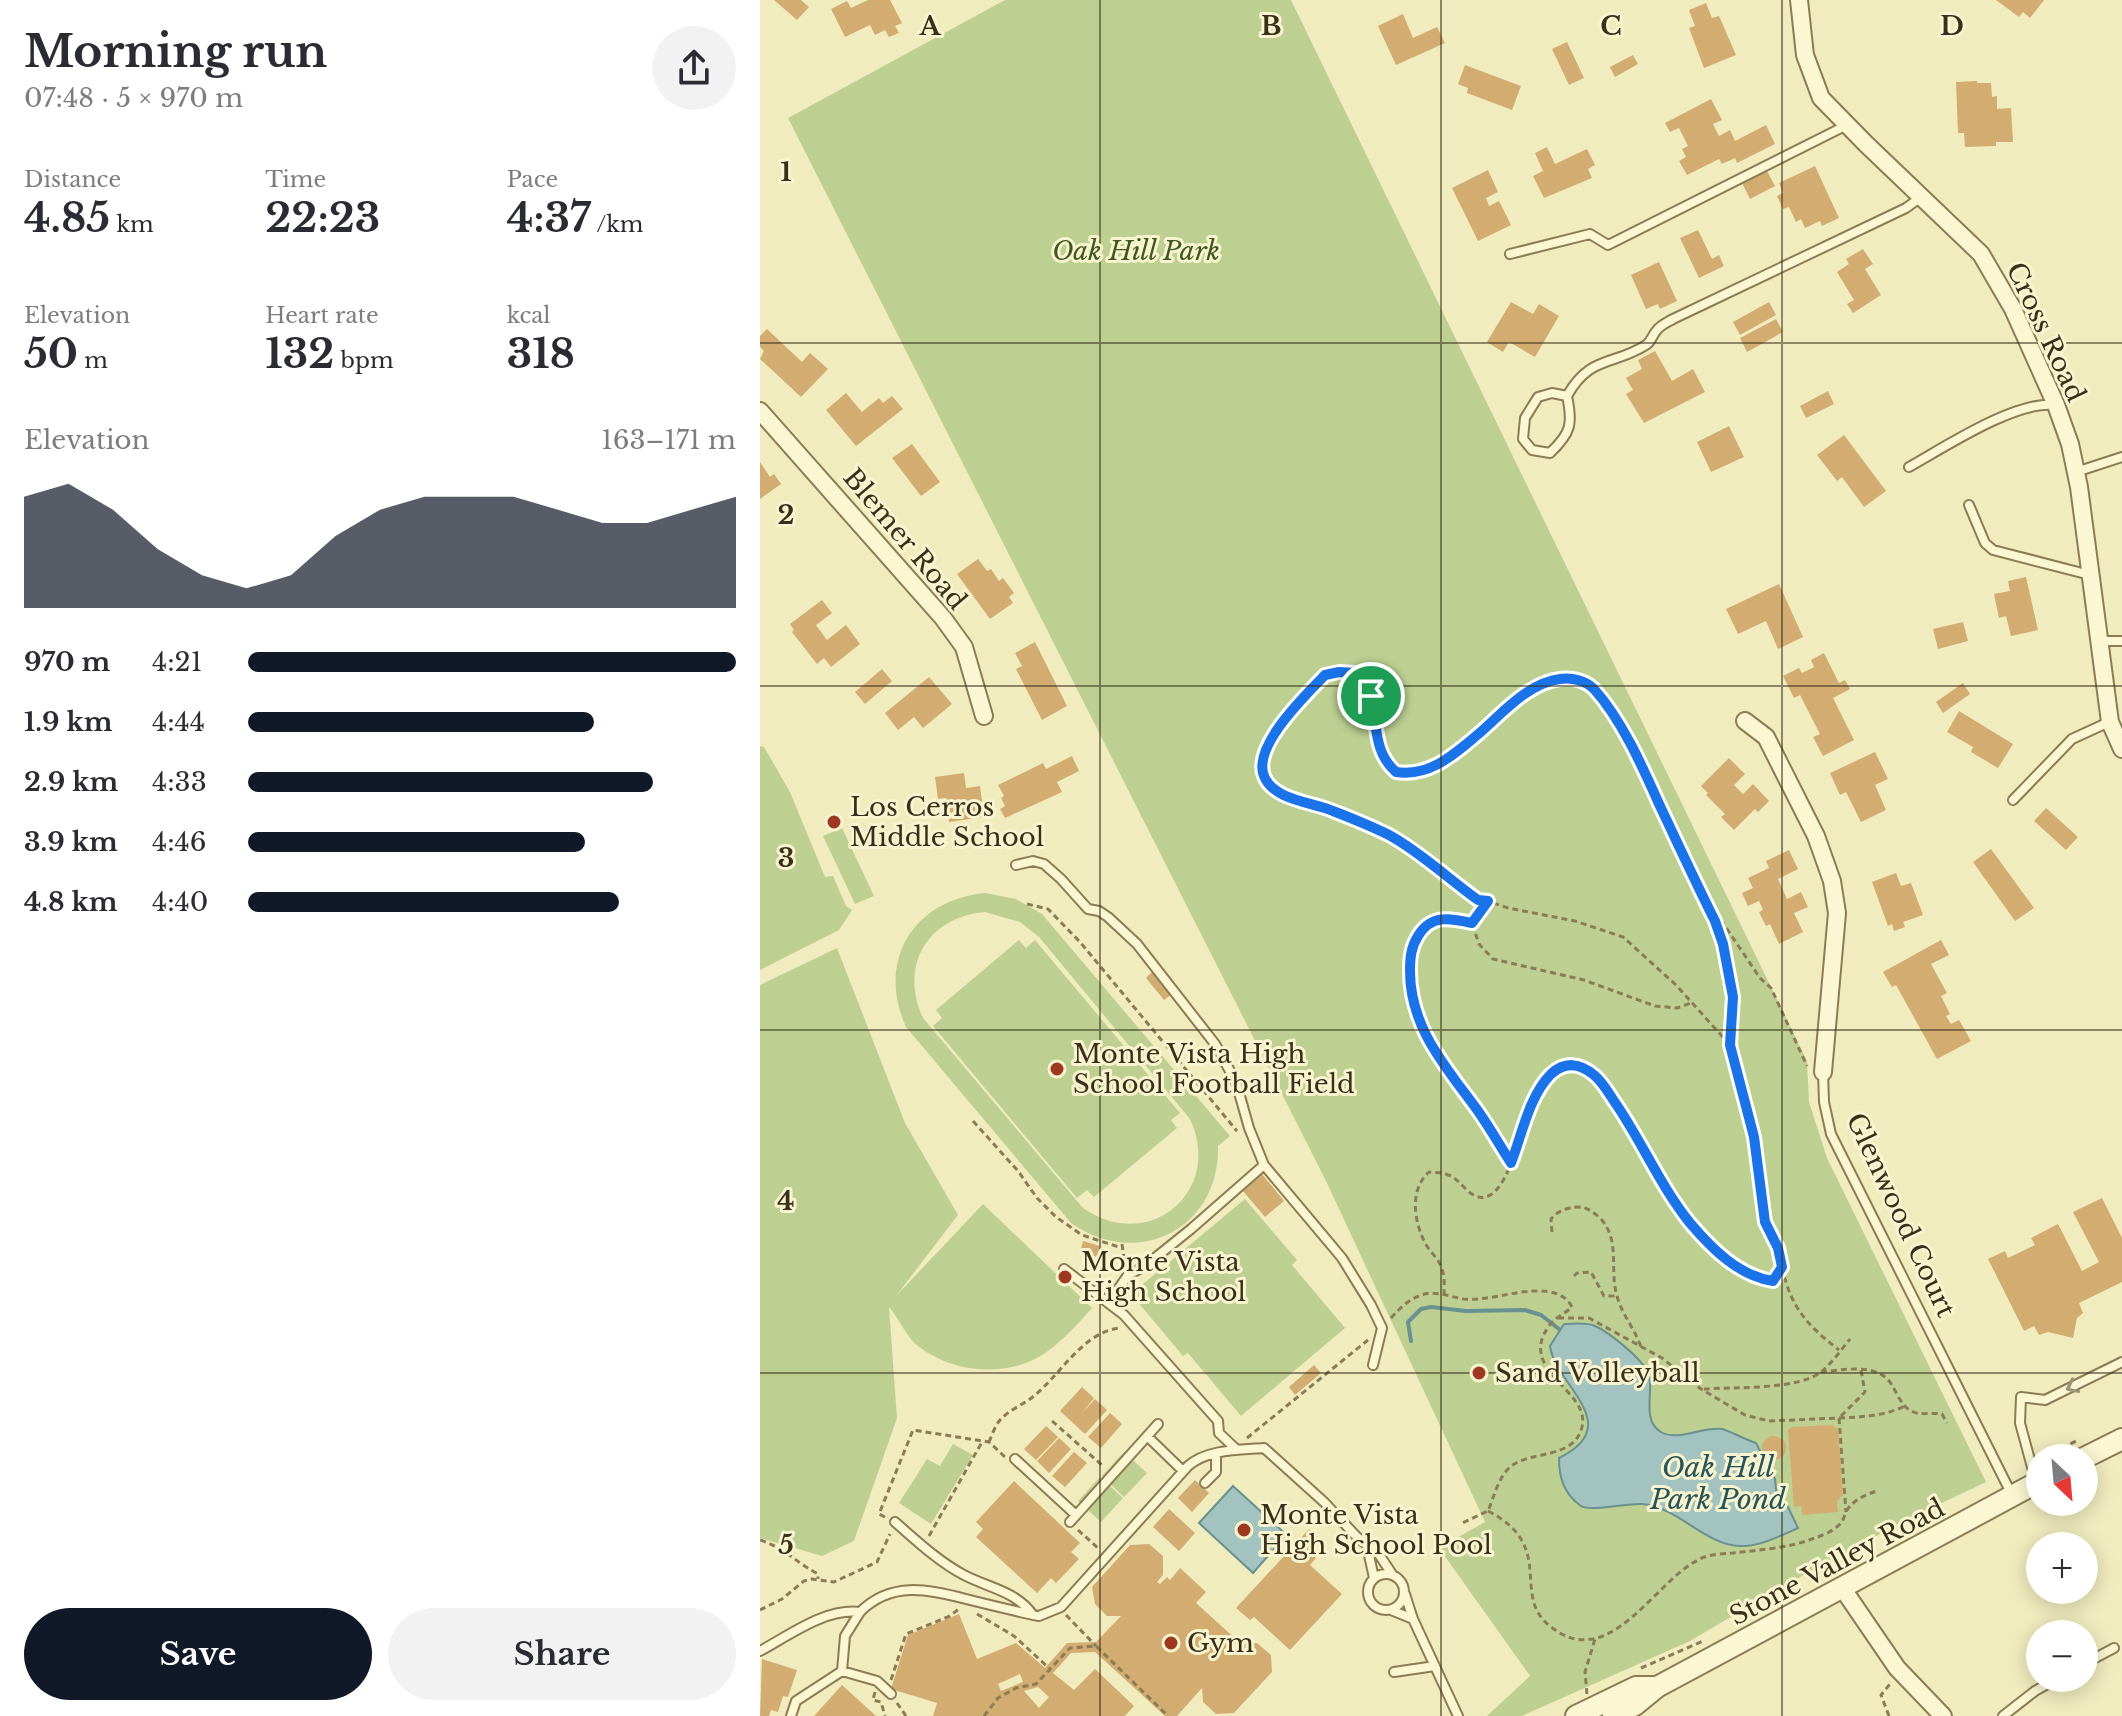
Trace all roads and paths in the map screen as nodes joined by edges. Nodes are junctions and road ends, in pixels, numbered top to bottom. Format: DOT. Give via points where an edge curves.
graph roads {
  1 [pos="1799,0"];
  2 [pos="1847,125"];
  3 [pos="1922,197"];
  4 [pos="1510,254"];
  5 [pos="1567,396"];
  6 [pos="2056,405"];
  7 [pos="760,411"];
  8 [pos="2122,457"];
  9 [pos="1909,467"];
  10 [pos="2076,472"];
  11 [pos="1969,505"];
  12 [pos="2090,575"];
  13 [pos="2098,641"];
  14 [pos="2122,641"];
  15 [pos="984,716"];
  16 [pos="1745,721"];
  17 [pos="2110,722"];
  18 [pos="2122,749"];
  19 [pos="2013,800"];
  20 [pos="1016,865"];
  21 [pos="1698,886"];
  22 [pos="1488,901"];
  23 [pos="1027,904"];
  24 [pos="1472,923"];
  25 [pos="1691,1003"];
  26 [pos="1730,1045"];
  27 [pos="1823,1072"];
  28 [pos="973,1121"];
  29 [pos="1239,1134"];
  30 [pos="1511,1163"];
  31 [pos="1264,1165"];
  32 [pos="1552,1232"];
  33 [pos="1782,1267"];
  34 [pos="1064,1269"];
  35 [pos="1128,1275"];
  36 [pos="1574,1276"];
  37 [pos="1559,1294"];
  38 [pos="1444,1295"];
  39 [pos="1617,1296"];
  40 [pos="1114,1307"];
  41 [pos="1124,1315"];
  42 [pos="1555,1319"];
  43 [pos="1850,1339"];
  44 [pos="1641,1347"];
  45 [pos="1841,1350"];
  46 [pos="2122,1362"];
  47 [pos="1373,1365"];
  48 [pos="1861,1370"];
  49 [pos="1821,1372"];
  50 [pos="1701,1389"];
  51 [pos="1905,1406"];
  52 [pos="1839,1418"];
  53 [pos="1052,1421"];
  54 [pos="1947,1423"];
  55 [pos="1158,1424"];
  56 [pos="1147,1436"];
  57 [pos="2122,1439"];
  58 [pos="982,1441"];
  59 [pos="989,1442"];
  60 [pos="2026,1444"];
  61 [pos="1237,1450"];
  62 [pos="2098,1451"];
  63 [pos="1216,1454"];
  64 [pos="1012,1460"];
  65 [pos="1183,1471"];
  66 [pos="1112,1474"];
  67 [pos="1205,1483"];
  68 [pos="2026,1489"];
  69 [pos="1877,1491"];
  70 [pos="2013,1496"];
  71 [pos="1488,1511"];
  72 [pos="1846,1512"];
  73 [pos="1073,1519"];
  74 [pos="895,1522"];
  75 [pos="1460,1524"];
  76 [pos="760,1540"];
  77 [pos="1367,1546"];
  78 [pos="924,1547"];
  79 [pos="1415,1551"];
  80 [pos="1387,1554"];
  81 [pos="1108,1557"];
  82 [pos="1392,1574"];
  83 [pos="1374,1578"];
  84 [pos="818,1579"];
  85 [pos="1843,1589"];
  86 [pos="1405,1594"];
  87 [pos="963,1606"];
  88 [pos="1060,1608"];
  89 [pos="760,1610"];
  90 [pos="1391,1610"];
  91 [pos="860,1612"];
  92 [pos="977,1614"];
  93 [pos="1033,1615"];
  94 [pos="1413,1619"];
  95 [pos="1712,1637"];
  96 [pos="1595,1639"];
  97 [pos="1096,1646"];
  98 [pos="2114,1648"];
  99 [pos="760,1651"];
  100 [pos="2098,1657"];
  101 [pos="1435,1666"];
  102 [pos="1050,1669"];
  103 [pos="842,1671"];
  104 [pos="1634,1671"];
  105 [pos="1900,1671"];
  106 [pos="1394,1672"];
  107 [pos="1657,1687"];
  108 [pos="1598,1688"];
  109 [pos="890,1692"];
  110 [pos="2034,1692"];
  111 [pos="1625,1713"];
  112 [pos="791,1716"];
  113 [pos="906,1716"];
  114 [pos="984,1716"];
  115 [pos="1168,1716"];
  116 [pos="1458,1716"];
  117 [pos="1576,1716"];
  118 [pos="1889,1716"];
  119 [pos="1943,1716"];
  120 [pos="2003,1716"];
  1 -- 2 [label="street, Cross Road" via="1805,55 1821,98"];
  2 -- 3 [label="street, Cross Road"];
  2 -- 4 [label="lane" via="1608,245 1590,234"];
  3 -- 5 [label="lane" via="1673,319 1643,347 1596,364 1577,378"];
  3 -- 6 [label="street, Cross Road" via="1981,254 2013,309"];
  5 -- 5 [label="lane" via="1572,416 1566,438 1550,453 1532,450 1523,439 1525,418 1538,397"];
  6 -- 9 [label="lane" via="2019,408"];
  6 -- 10 [label="street, Cross Road"];
  7 -- 15 [label="street, Blemer Road" via="943,618 964,647"];
  8 -- 10 [label="lane"];
  10 -- 12 [label="street, Cross Road"];
  11 -- 12 [label="lane" via="1993,550"];
  12 -- 13 [label="street, Cross Road"];
  13 -- 14 [label="lane"];
  13 -- 17 [label="street, Cross Road"];
  16 -- 27 [label="street, Glenwood Court" via="1766,737 1827,859 1832,881 1837,913"];
  17 -- 18 [label="street, Cross Road"];
  17 -- 19 [label="lane" via="2072,739"];
  20 -- 31 [label="lane" via="1044,864 1088,909 1108,917 1137,944 1226,1060"];
  21 -- 22 [label="path" via="1638,758 1593,688 1580,680 1544,683 1526,693 1459,750 1433,768 1411,774 1396,772 1380,754 1367,684 1355,673 1325,675 1270,740 1262,763 1264,776 1286,796 1391,836 1478,900"];
  21 -- 26 [label="path" via="1729,971"];
  21 -- 27 [label="path" via="1771,988 1809,1070"];
  22 -- 24 [label="path"];
  22 -- 25 [label="path" via="1623,937"];
  23 -- 29 [label="path" via="1048,909 1080,942"];
  24 -- 25 [label="path" via="1479,944 1493,959 1584,980 1655,1006"];
  24 -- 30 [label="path" via="1438,918 1423,927 1410,958 1410,993 1428,1043"];
  25 -- 26 [label="path"];
  26 -- 33 [label="path" via="1754,1137 1765,1222"];
  27 -- 70 [label="lane, Glenwood Court" via="1831,1134"];
  28 -- 35 [label="path" via="1056,1217 1082,1235 1122,1246"];
  30 -- 33 [label="path" via="1539,1089 1552,1073 1574,1064 1597,1077 1690,1222 1724,1257 1755,1278 1773,1281"];
  30 -- 38 [label="path" via="1495,1194 1482,1198 1446,1174 1429,1172 1421,1179 1416,1221 1443,1271"];
  31 -- 35 [label="lane"];
  31 -- 47 [label="lane" via="1342,1258 1371,1305 1382,1328"];
  32 -- 39 [label="path" via="1551,1219 1558,1211 1584,1207 1594,1212 1611,1233"];
  33 -- 45 [label="path" via="1798,1311"];
  34 -- 40 [label="lane"];
  35 -- 40 [label="lane"];
  36 -- 39 [label="path" via="1591,1272 1604,1296"];
  37 -- 42 [label="path" via="1572,1307"];
  39 -- 44 [label="path"];
  40 -- 41 [label="lane"];
  41 -- 59 [label="path" via="1122,1328 1099,1334 999,1422"];
  41 -- 61 [label="lane" via="1218,1421 1219,1433"];
  42 -- 44 [label="path" via="1589,1318"];
  42 -- 71 [label="path" via="1541,1339 1541,1352 1548,1370 1576,1401 1582,1430 1561,1450 1510,1467"];
  43 -- 45 [label="path"];
  44 -- 50 [label="path"];
  45 -- 49 [label="path"];
  46 -- 60 [label="lane, one-way" via="2045,1400 2021,1397"];
  48 -- 49 [label="path"];
  48 -- 51 [label="path" via="1889,1380"];
  48 -- 52 [label="path" via="1865,1392"];
  49 -- 50 [label="path" via="1793,1384"];
  50 -- 52 [label="path" via="1745,1415 1769,1421"];
  51 -- 52 [label="path" via="1891,1413"];
  51 -- 54 [label="path" via="1920,1414 1942,1414"];
  52 -- 72 [label="path"];
  53 -- 66 [label="path"];
  55 -- 56 [label="lane"];
  56 -- 65 [label="lane"];
  56 -- 66 [label="lane"];
  57 -- 62 [label="street"];
  58 -- 59 [label="path"];
  58 -- 74 [label="path" via="913,1430 879,1514"];
  58 -- 78 [label="path"];
  59 -- 64 [label="path"];
  61 -- 63 [label="lane"];
  61 -- 77 [label="lane" via="1264,1448"];
  63 -- 65 [label="lane" via="1198,1458"];
  63 -- 67 [label="lane" via="1216,1472"];
  64 -- 73 [label="lane"];
  65 -- 81 [label="lane"];
  66 -- 73 [label="lane"];
  68 -- 70 [label="street, Stone Valley Road"];
  69 -- 72 [label="path" via="1859,1498"];
  70 -- 85 [label="street, Stone Valley Road"];
  71 -- 75 [label="path"];
  71 -- 96 [label="path" via="1520,1534 1528,1552 1532,1596 1548,1626 1561,1634"];
  72 -- 96 [label="path" via="1834,1530 1809,1540 1699,1559 1620,1626"];
  73 -- 81 [label="path"];
  74 -- 78 [label="lane"];
  74 -- 84 [label="path" via="877,1562 834,1582"];
  76 -- 84 [label="path" via="785,1551"];
  77 -- 82 [label="lane"];
  77 -- 83 [label="lane"];
  78 -- 93 [label="lane" via="963,1574 1023,1601"];
  79 -- 80 [label="path"];
  81 -- 88 [label="lane"];
  82 -- 83 [label="lane"];
  82 -- 86 [label="lane" via="1402,1582"];
  83 -- 90 [label="lane" via="1369,1598 1376,1607"];
  84 -- 89 [label="path" via="804,1581"];
  85 -- 105 [label="street"];
  85 -- 107 [label="street, Stone Valley Road"];
  86 -- 90 [label="lane"];
  86 -- 94 [label="lane"];
  87 -- 109 [label="path" via="906,1634"];
  88 -- 93 [label="lane"];
  88 -- 97 [label="path"];
  90 -- 94 [label="lane"];
  91 -- 93 [label="lane" via="882,1596 917,1589"];
  91 -- 99 [label="lane" via="830,1614"];
  91 -- 103 [label="lane" via="845,1636"];
  92 -- 102 [label="path" via="1014,1636"];
  94 -- 101 [label="lane"];
  95 -- 104 [label="path"];
  96 -- 108 [label="path" via="1585,1672 1587,1694"];
  97 -- 102 [label="path" via="1070,1648"];
  97 -- 115 [label="path"];
  98 -- 100 [label="lane"];
  101 -- 106 [label="lane"];
  101 -- 116 [label="lane"];
  102 -- 114 [label="path" via="1036,1684 998,1698"];
  103 -- 109 [label="lane" via="877,1681"];
  103 -- 112 [label="lane" via="796,1701"];
  105 -- 118 [label="path" via="1881,1695"];
  105 -- 119 [label="street"];
  107 -- 111 [label="street, Stone Valley Road"];
  107 -- 117 [label="street, Stone Valley Road" via="1636,1687"];
  109 -- 113 [label="path"];
  110 -- 120 [label="lane"];
}
